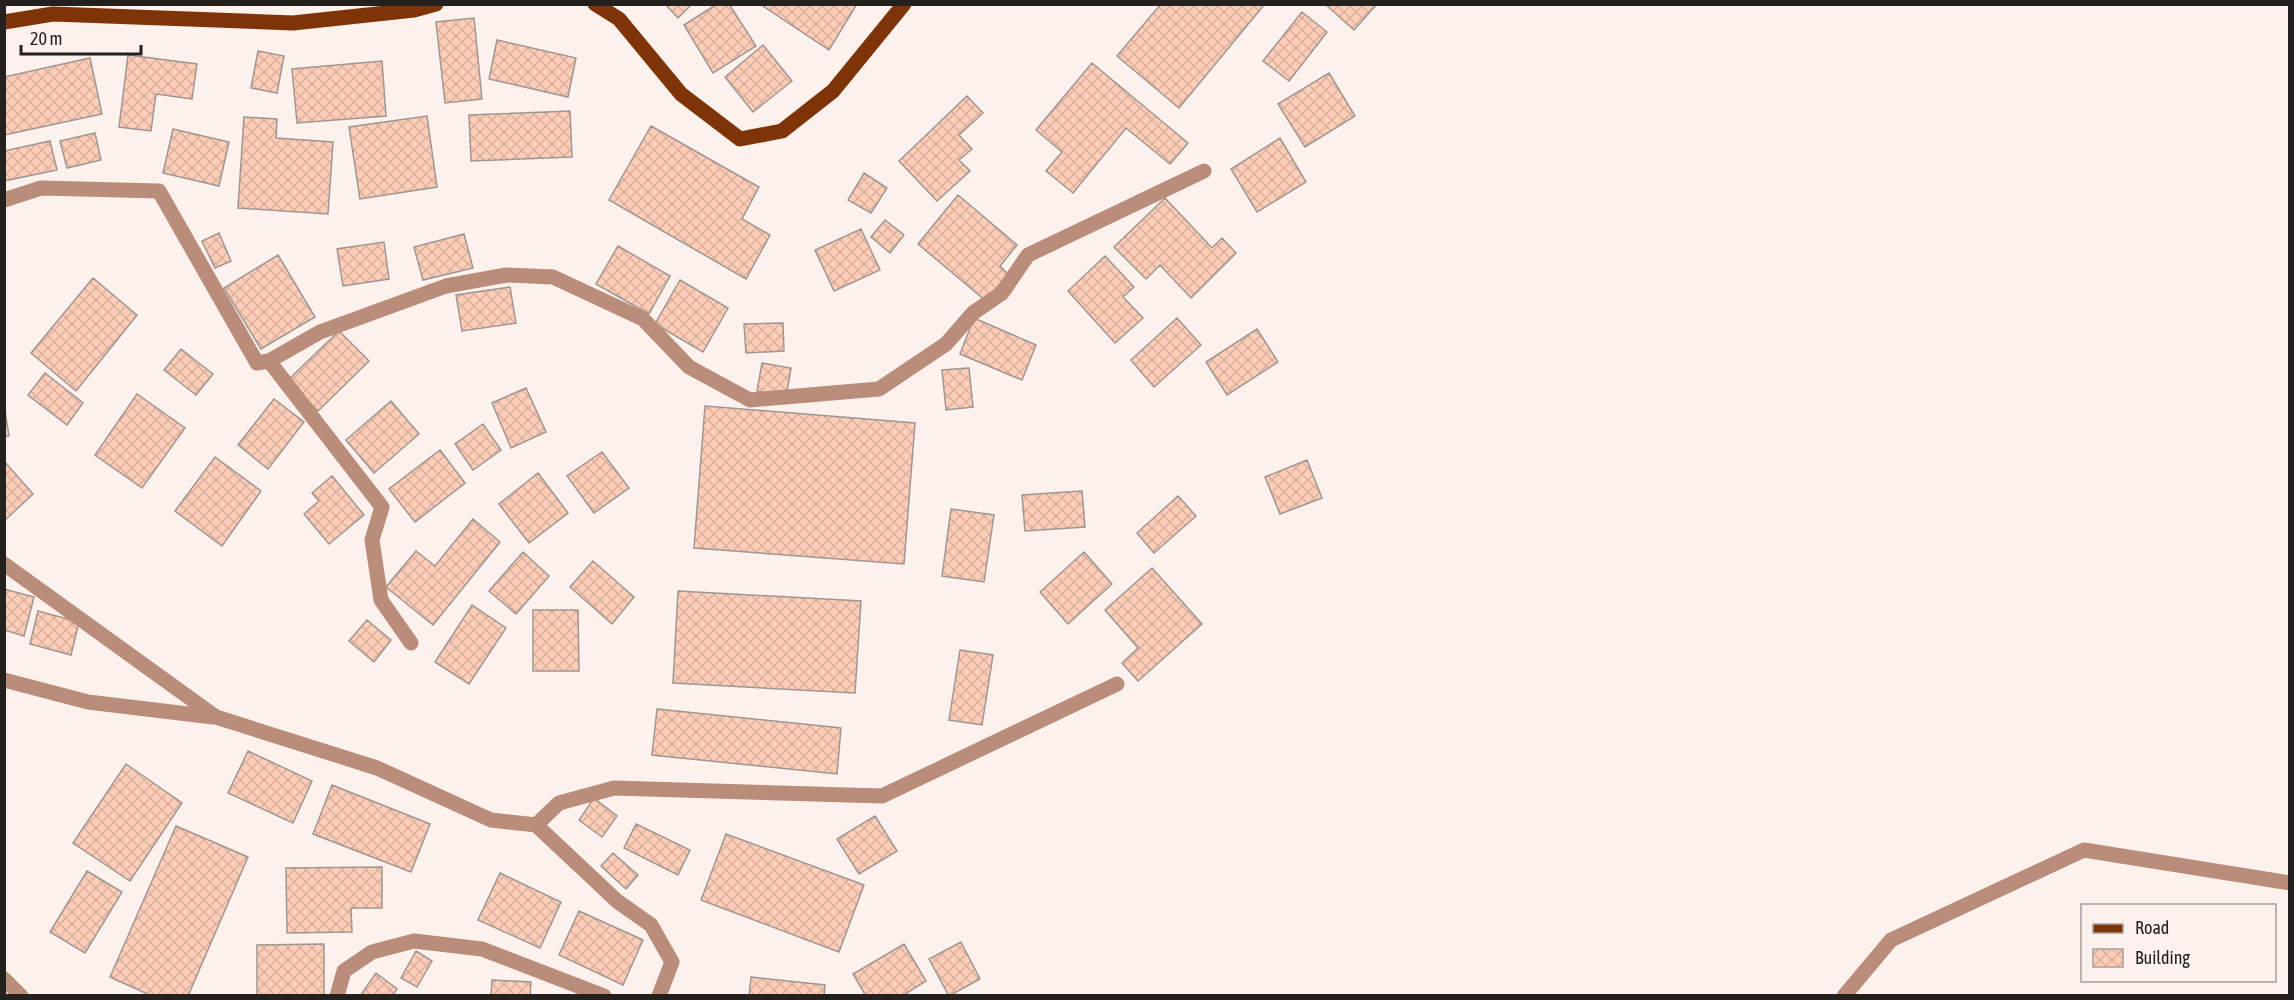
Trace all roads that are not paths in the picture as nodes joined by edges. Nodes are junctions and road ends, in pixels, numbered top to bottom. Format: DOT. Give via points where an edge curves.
graph roads {
  1 [pos="435,4"];
  2 [pos="595,4"];
  3 [pos="904,4"];
  4 [pos="4,22"];
  5 [pos="1204,171"];
  6 [pos="4,200"];
  7 [pos="269,361"];
  8 [pos="4,564"];
  9 [pos="411,643"];
  10 [pos="4,680"];
  11 [pos="1117,684"];
  12 [pos="216,717"];
  13 [pos="536,825"];
  14 [pos="2289,883"];
  15 [pos="4,979"];
  16 [pos="21,996"];
  17 [pos="337,996"];
  18 [pos="604,996"];
  19 [pos="659,996"];
  20 [pos="1844,996"];
  1 -- 4 [label="main road" via="414,10 293,22 53,14"];
  2 -- 3 [label="main road" via="619,19 681,94 740,138 782,131 833,91"];
  5 -- 7 [label="street" via="1028,255 1002,293 973,313 946,344 879,389 750,400 689,367 643,319 553,277 506,275 446,286 320,332"];
  6 -- 7 [label="street" via="41,188 159,191 257,363"];
  7 -- 9 [label="street" via="382,507 372,540 381,600"];
  8 -- 12 [label="street"];
  10 -- 12 [label="street" via="88,702"];
  11 -- 13 [label="street" via="882,796 614,788 559,803"];
  12 -- 13 [label="street" via="377,768 491,820"];
  13 -- 19 [label="street" via="617,901 651,926 672,962"];
  14 -- 20 [label="street" via="2084,850 1892,940"];
  15 -- 16 [label="street"];
  17 -- 18 [label="street" via="344,971 372,951 414,941 483,950"];
}
